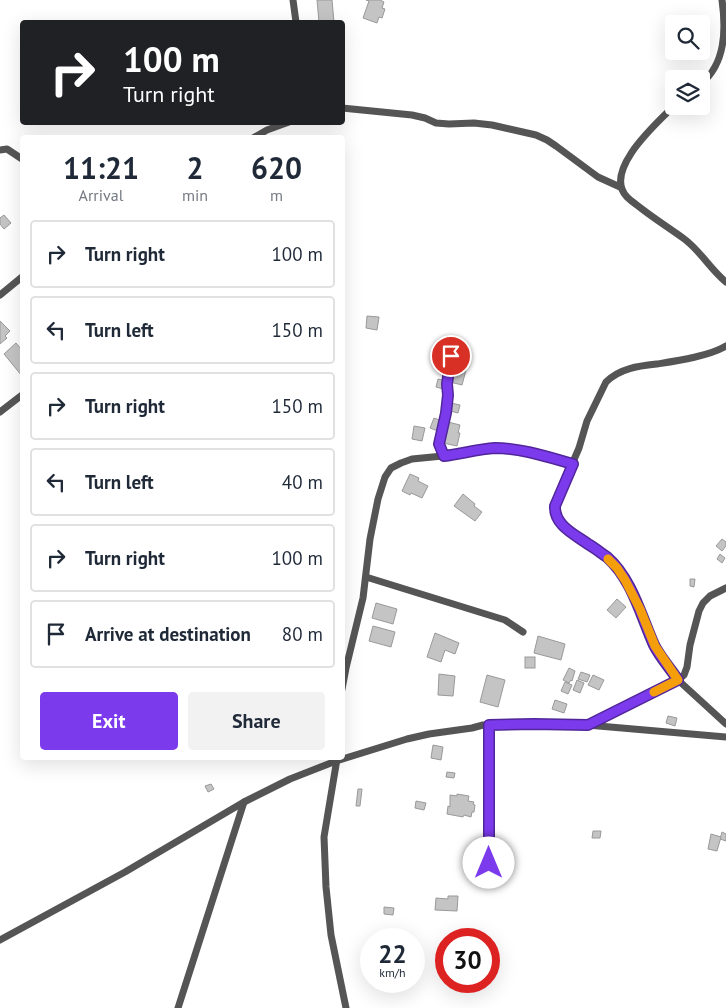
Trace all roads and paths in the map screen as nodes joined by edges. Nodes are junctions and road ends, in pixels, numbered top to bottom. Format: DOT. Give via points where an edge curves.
graph roads {
  1 [pos="293,0"];
  2 [pos="722,0"];
  3 [pos="296,20"];
  4 [pos="710,74"];
  5 [pos="345,108"];
  6 [pos="665,115"];
  7 [pos="281,125"];
  8 [pos="258,135"];
  9 [pos="0,150"];
  10 [pos="20,158"];
  11 [pos="620,187"];
  12 [pos="20,279"];
  13 [pos="726,282"];
  14 [pos="0,295"];
  15 [pos="726,346"];
  16 [pos="451,356"];
  17 [pos="20,397"];
  18 [pos="0,412"];
  19 [pos="444,456"];
  20 [pos="573,464"];
  21 [pos="366,577"];
  22 [pos="726,588"];
  23 [pos="523,632"];
  24 [pos="345,673"];
  25 [pos="678,680"];
  26 [pos="726,724"];
  27 [pos="489,725"];
  28 [pos="588,725"];
  29 [pos="726,737"];
  30 [pos="345,757"];
  31 [pos="335,760"];
  32 [pos="337,760"];
  33 [pos="244,802"];
  34 [pos="489,883"];
  35 [pos="0,940"];
  36 [pos="178,1008"];
  37 [pos="346,1008"];
  1 -- 3 [label="street"];
  2 -- 4 [label="street" via="724,42"];
  5 -- 11 [label="street" via="412,115 436,123 492,125 536,136 547,140 598,177"];
  6 -- 11 [label="street" via="633,149 623,170"];
  7 -- 8 [label="street"];
  9 -- 10 [label="street" via="7,149"];
  11 -- 13 [label="street" via="627,198 691,244"];
  12 -- 14 [label="street"];
  15 -- 20 [label="street" via="710,354 635,367 611,377 587,420"];
  16 -- 19 [label="street" via="446,413 439,444"];
  17 -- 18 [label="street"];
  19 -- 20 [label="street" via="502,448"];
  19 -- 21 [label="street" via="412,459 391,468 378,499"];
  20 -- 25 [label="street" via="555,506 557,520 617,568 640,609 655,646"];
  21 -- 23 [label="street" via="506,620"];
  21 -- 24 [label="street"];
  22 -- 25 [label="street" via="703,603 690,645 688,667"];
  25 -- 26 [label="street"];
  25 -- 28 [label="street"];
  27 -- 28 [label="street"];
  27 -- 30 [label="street" via="429,734"];
  27 -- 34 [label="street"];
  28 -- 29 [label="street"];
  31 -- 33 [label="street"];
  32 -- 37 [label="street" via="324,837 331,935"];
  33 -- 35 [label="street"];
  33 -- 36 [label="street"];
}
